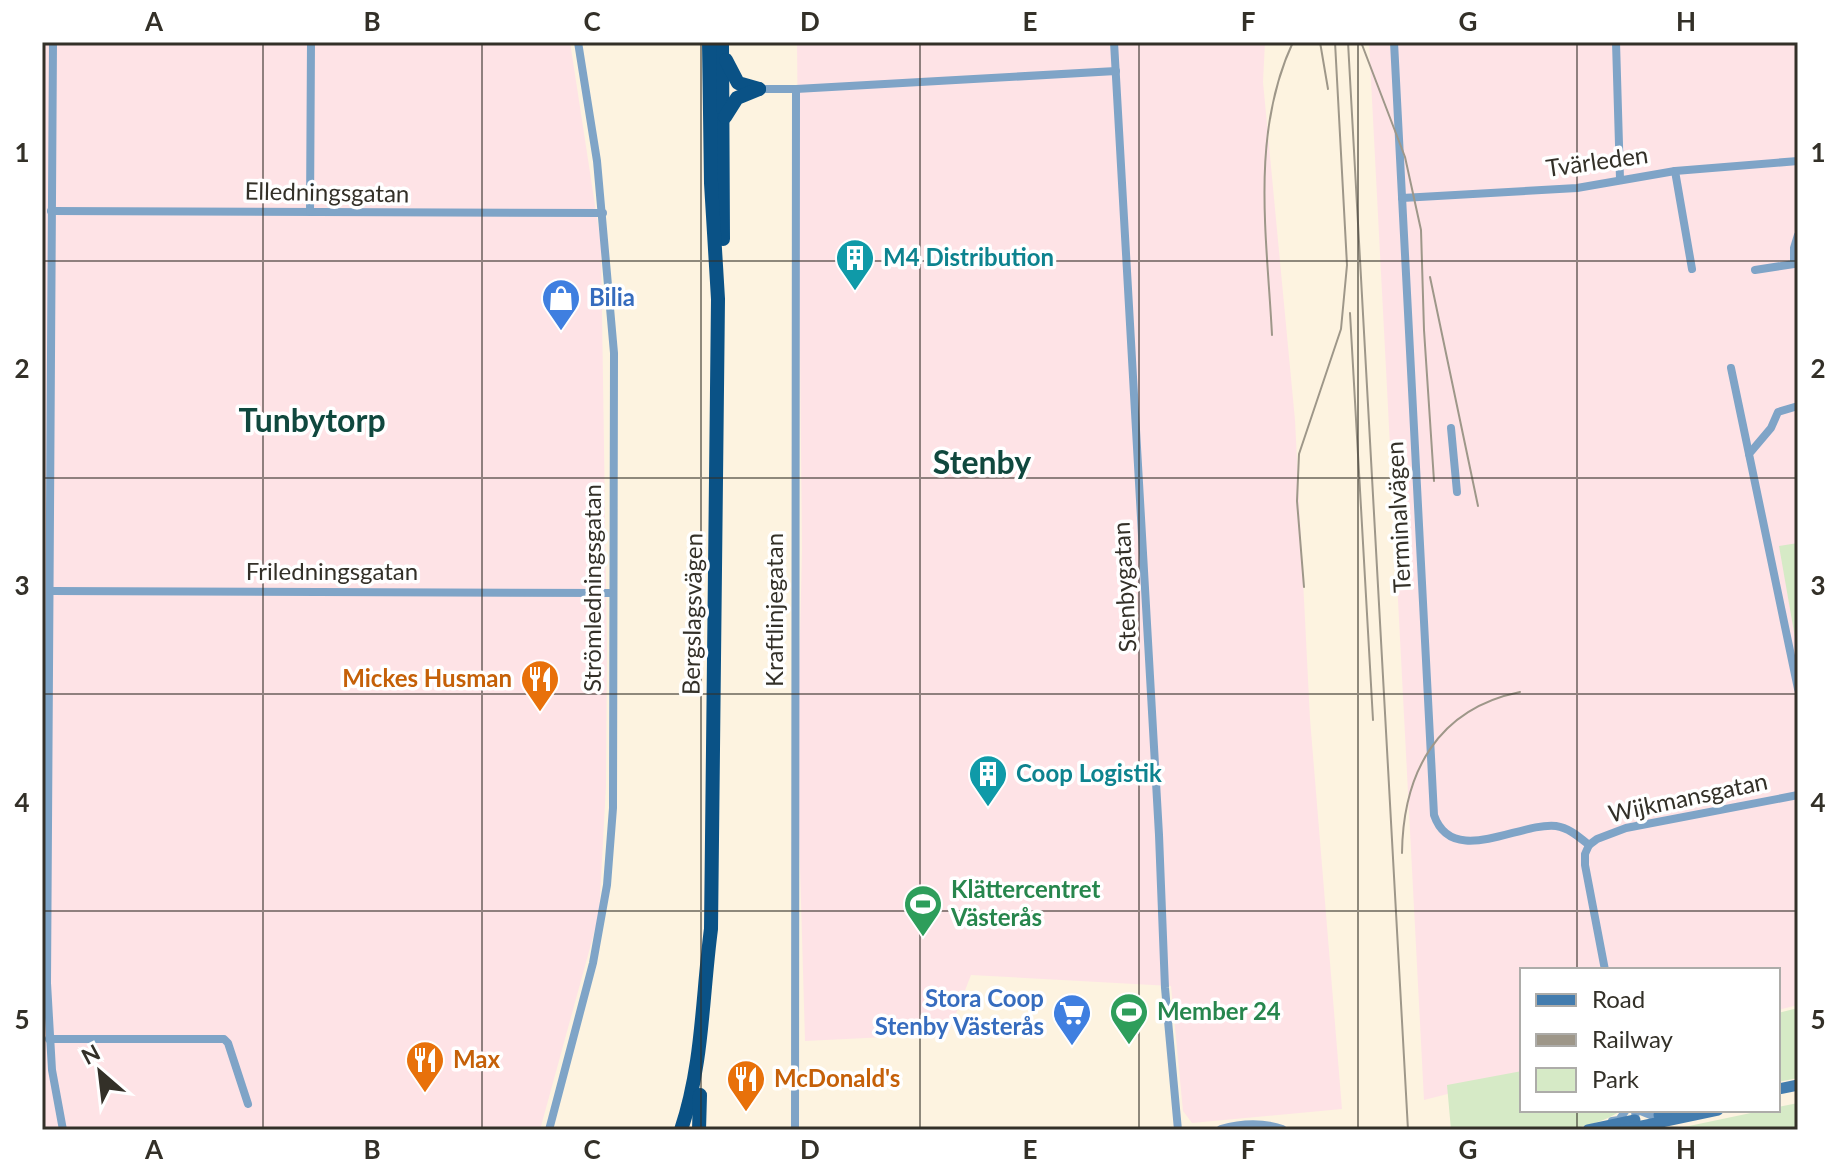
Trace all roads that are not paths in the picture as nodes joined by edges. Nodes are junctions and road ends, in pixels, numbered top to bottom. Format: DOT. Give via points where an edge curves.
graph roads {
  1 [pos="53,42"];
  2 [pos="311,42"];
  3 [pos="578,42"];
  4 [pos="709,42"];
  5 [pos="1114,42"];
  6 [pos="1394,42"];
  7 [pos="1616,42"];
  8 [pos="722,48"];
  9 [pos="1116,71"];
  10 [pos="759,89"];
  11 [pos="796,89"];
  12 [pos="723,121"];
  13 [pos="1798,161"];
  14 [pos="1675,171"];
  15 [pos="1620,179"];
  16 [pos="1402,198"];
  17 [pos="51,211"];
  18 [pos="310,212"];
  19 [pos="603,213"];
  20 [pos="1798,235"];
  21 [pos="1692,269"];
  22 [pos="1755,270"];
  23 [pos="718,299"];
  24 [pos="1731,368"];
  25 [pos="1798,406"];
  26 [pos="1451,428"];
  27 [pos="1749,453"];
  28 [pos="1457,492"];
  29 [pos="51,591"];
  30 [pos="613,593"];
  31 [pos="1798,689"];
  32 [pos="1798,795"];
  33 [pos="1589,845"];
  34 [pos="711,929"];
  35 [pos="1605,968"];
  36 [pos="49,1039"];
  37 [pos="248,1104"];
  38 [pos="1672,1112"];
  39 [pos="1694,1112"];
  40 [pos="1634,1117"];
  41 [pos="63,1130"];
  42 [pos="549,1130"];
  43 [pos="681,1130"];
  44 [pos="699,1130"];
  45 [pos="795,1130"];
  46 [pos="1178,1130"];
  47 [pos="1221,1130"];
  48 [pos="1282,1130"];
  49 [pos="1576,1130"];
  50 [pos="1588,1130"];
  51 [pos="1623,1130"];
  1 -- 17 [label="street"];
  2 -- 18 [label="street"];
  3 -- 19 [label="street, Strömledningsgatan"];
  4 -- 23 [label="highway, Bergslagsvägen"];
  5 -- 9 [label="street, Stenbygatan"];
  6 -- 16 [label="street, Terminalvägen"];
  7 -- 15 [label="street"];
  8 -- 10 [label="highway" via="738,83"];
  8 -- 12 [label="highway, Bergslagsvägen"];
  9 -- 11 [label="street"];
  9 -- 46 [label="street, Stenbygatan" via="1165,988"];
  10 -- 11 [label="street"];
  10 -- 12 [label="highway" via="732,103"];
  11 -- 45 [label="street, Kraftlinjegatan"];
  12 -- 23 [label="highway, Bergslagsvägen"];
  13 -- 14 [label="street, Tvärleden"];
  14 -- 15 [label="street, Tvärleden"];
  14 -- 21 [label="street"];
  15 -- 16 [label="street, Tvärleden" via="1577,188"];
  16 -- 33 [label="street, Terminalvägen" via="1434,815 1446,835 1460,839 1481,840 1549,826 1565,828"];
  17 -- 18 [label="street, Elledningsgatan"];
  17 -- 29 [label="street"];
  18 -- 19 [label="street, Elledningsgatan"];
  19 -- 30 [label="street, Strömledningsgatan" via="614,353"];
  20 -- 22 [label="street" via="1794,264"];
  23 -- 34 [label="highway, Bergslagsvägen"];
  24 -- 27 [label="street"];
  25 -- 27 [label="street" via="1778,412"];
  26 -- 28 [label="street"];
  27 -- 31 [label="street"];
  29 -- 30 [label="street, Friledningsgatan"];
  29 -- 36 [label="street"];
  30 -- 42 [label="street, Strömledningsgatan" via="613,797 607,885 593,963"];
  32 -- 33 [label="street, Wijkmansgatan" via="1626,828"];
  33 -- 35 [label="street" via="1585,865"];
  34 -- 43 [label="highway, Bergslagsvägen" via="696,1074"];
  34 -- 44 [label="highway, Bergslagsvägen" via="711,997"];
  36 -- 37 [label="street" via="224,1039"];
  36 -- 41 [label="street"];
  38 -- 40 [label="main road"];
  39 -- 40 [label="main road"];
  40 -- 49 [label="street"];
  40 -- 50 [label="main road"];
  40 -- 51 [label="main road"];
  47 -- 48 [label="street" via="1252,1125"];
}
